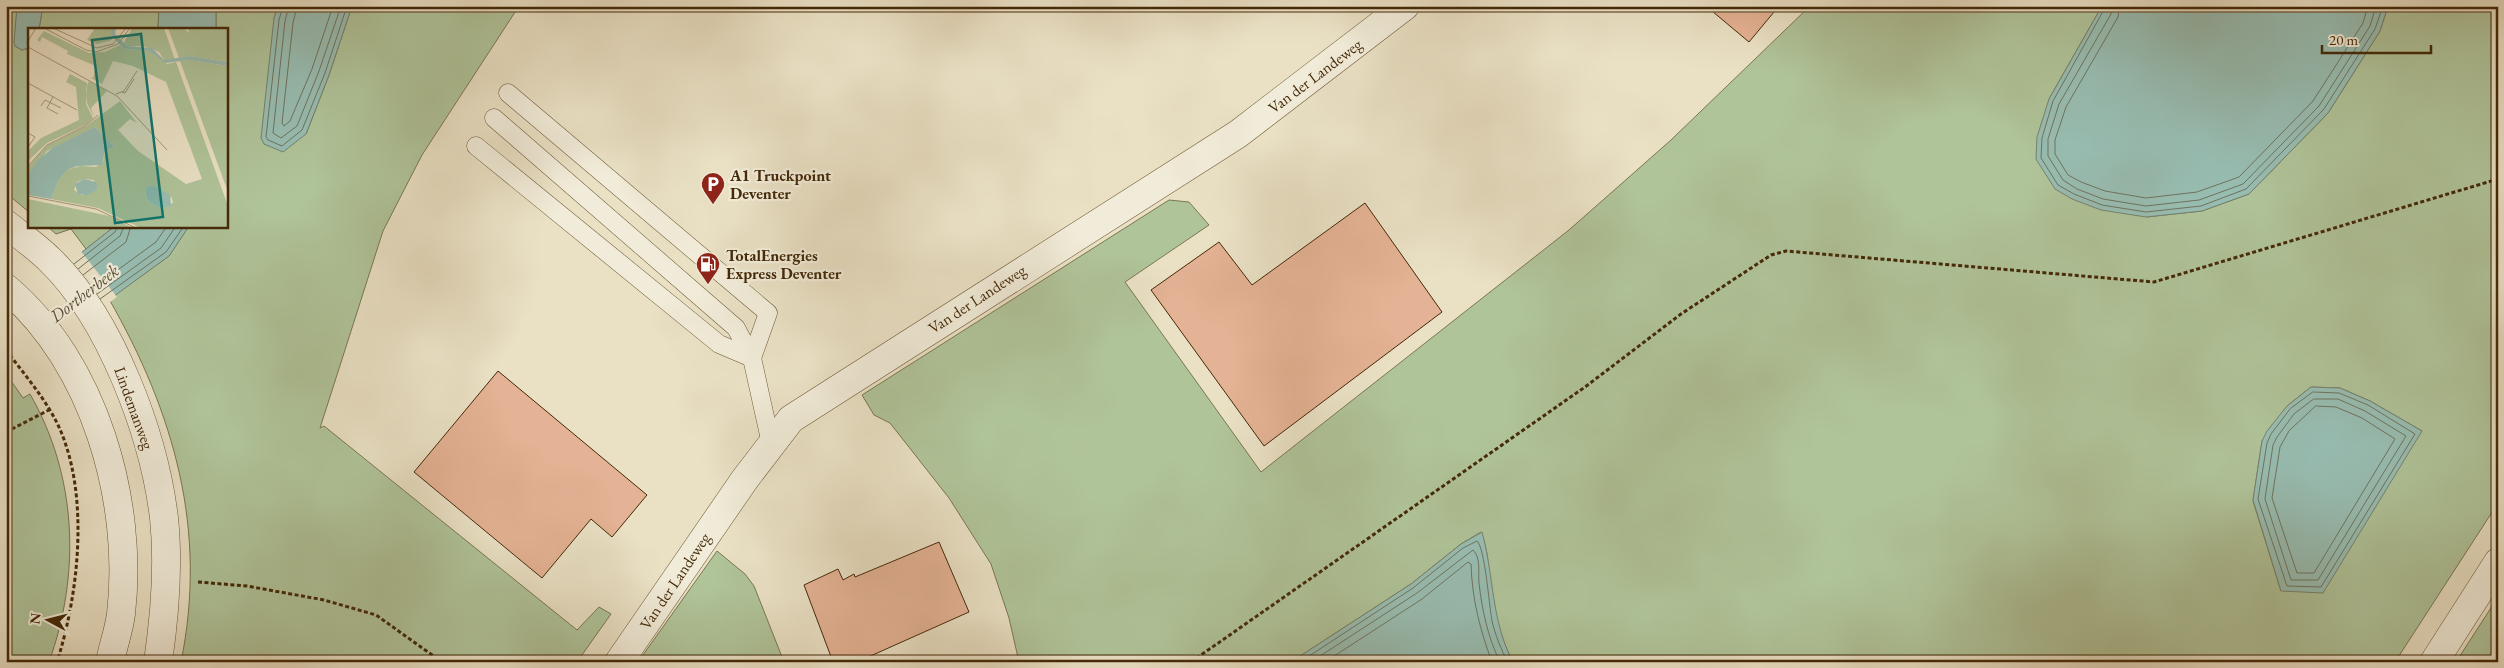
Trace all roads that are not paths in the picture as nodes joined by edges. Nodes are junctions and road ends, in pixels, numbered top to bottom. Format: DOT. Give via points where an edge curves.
graph roads {
  1 [pos="1405,6"];
  2 [pos="508,93"];
  3 [pos="494,118"];
  4 [pos="476,146"];
  5 [pos="6,224"];
  6 [pos="9,291"];
  7 [pos="752,358"];
  8 [pos="771,444"];
  9 [pos="2498,562"];
  10 [pos="110,662"];
  11 [pos="158,662"];
  12 [pos="619,662"];
  13 [pos="2434,662"];
  1 -- 8 [label="street, Van der Landeweg" via="1238,134 791,420"];
  2 -- 7 [label="lane" via="768,313"];
  3 -- 7 [label="lane" via="736,328"];
  4 -- 7 [label="lane" via="719,344"];
  5 -- 11 [label="street, Lindemanweg" via="51,261 99,323 148,440 164,517 166,600"];
  6 -- 10 [label="street" via="37,319 61,352 87,401 118,490 124,570 121,615"];
  7 -- 8 [label="lane"];
  8 -- 12 [label="street, Van der Landeweg"];
  9 -- 13 [label="street"];
}
